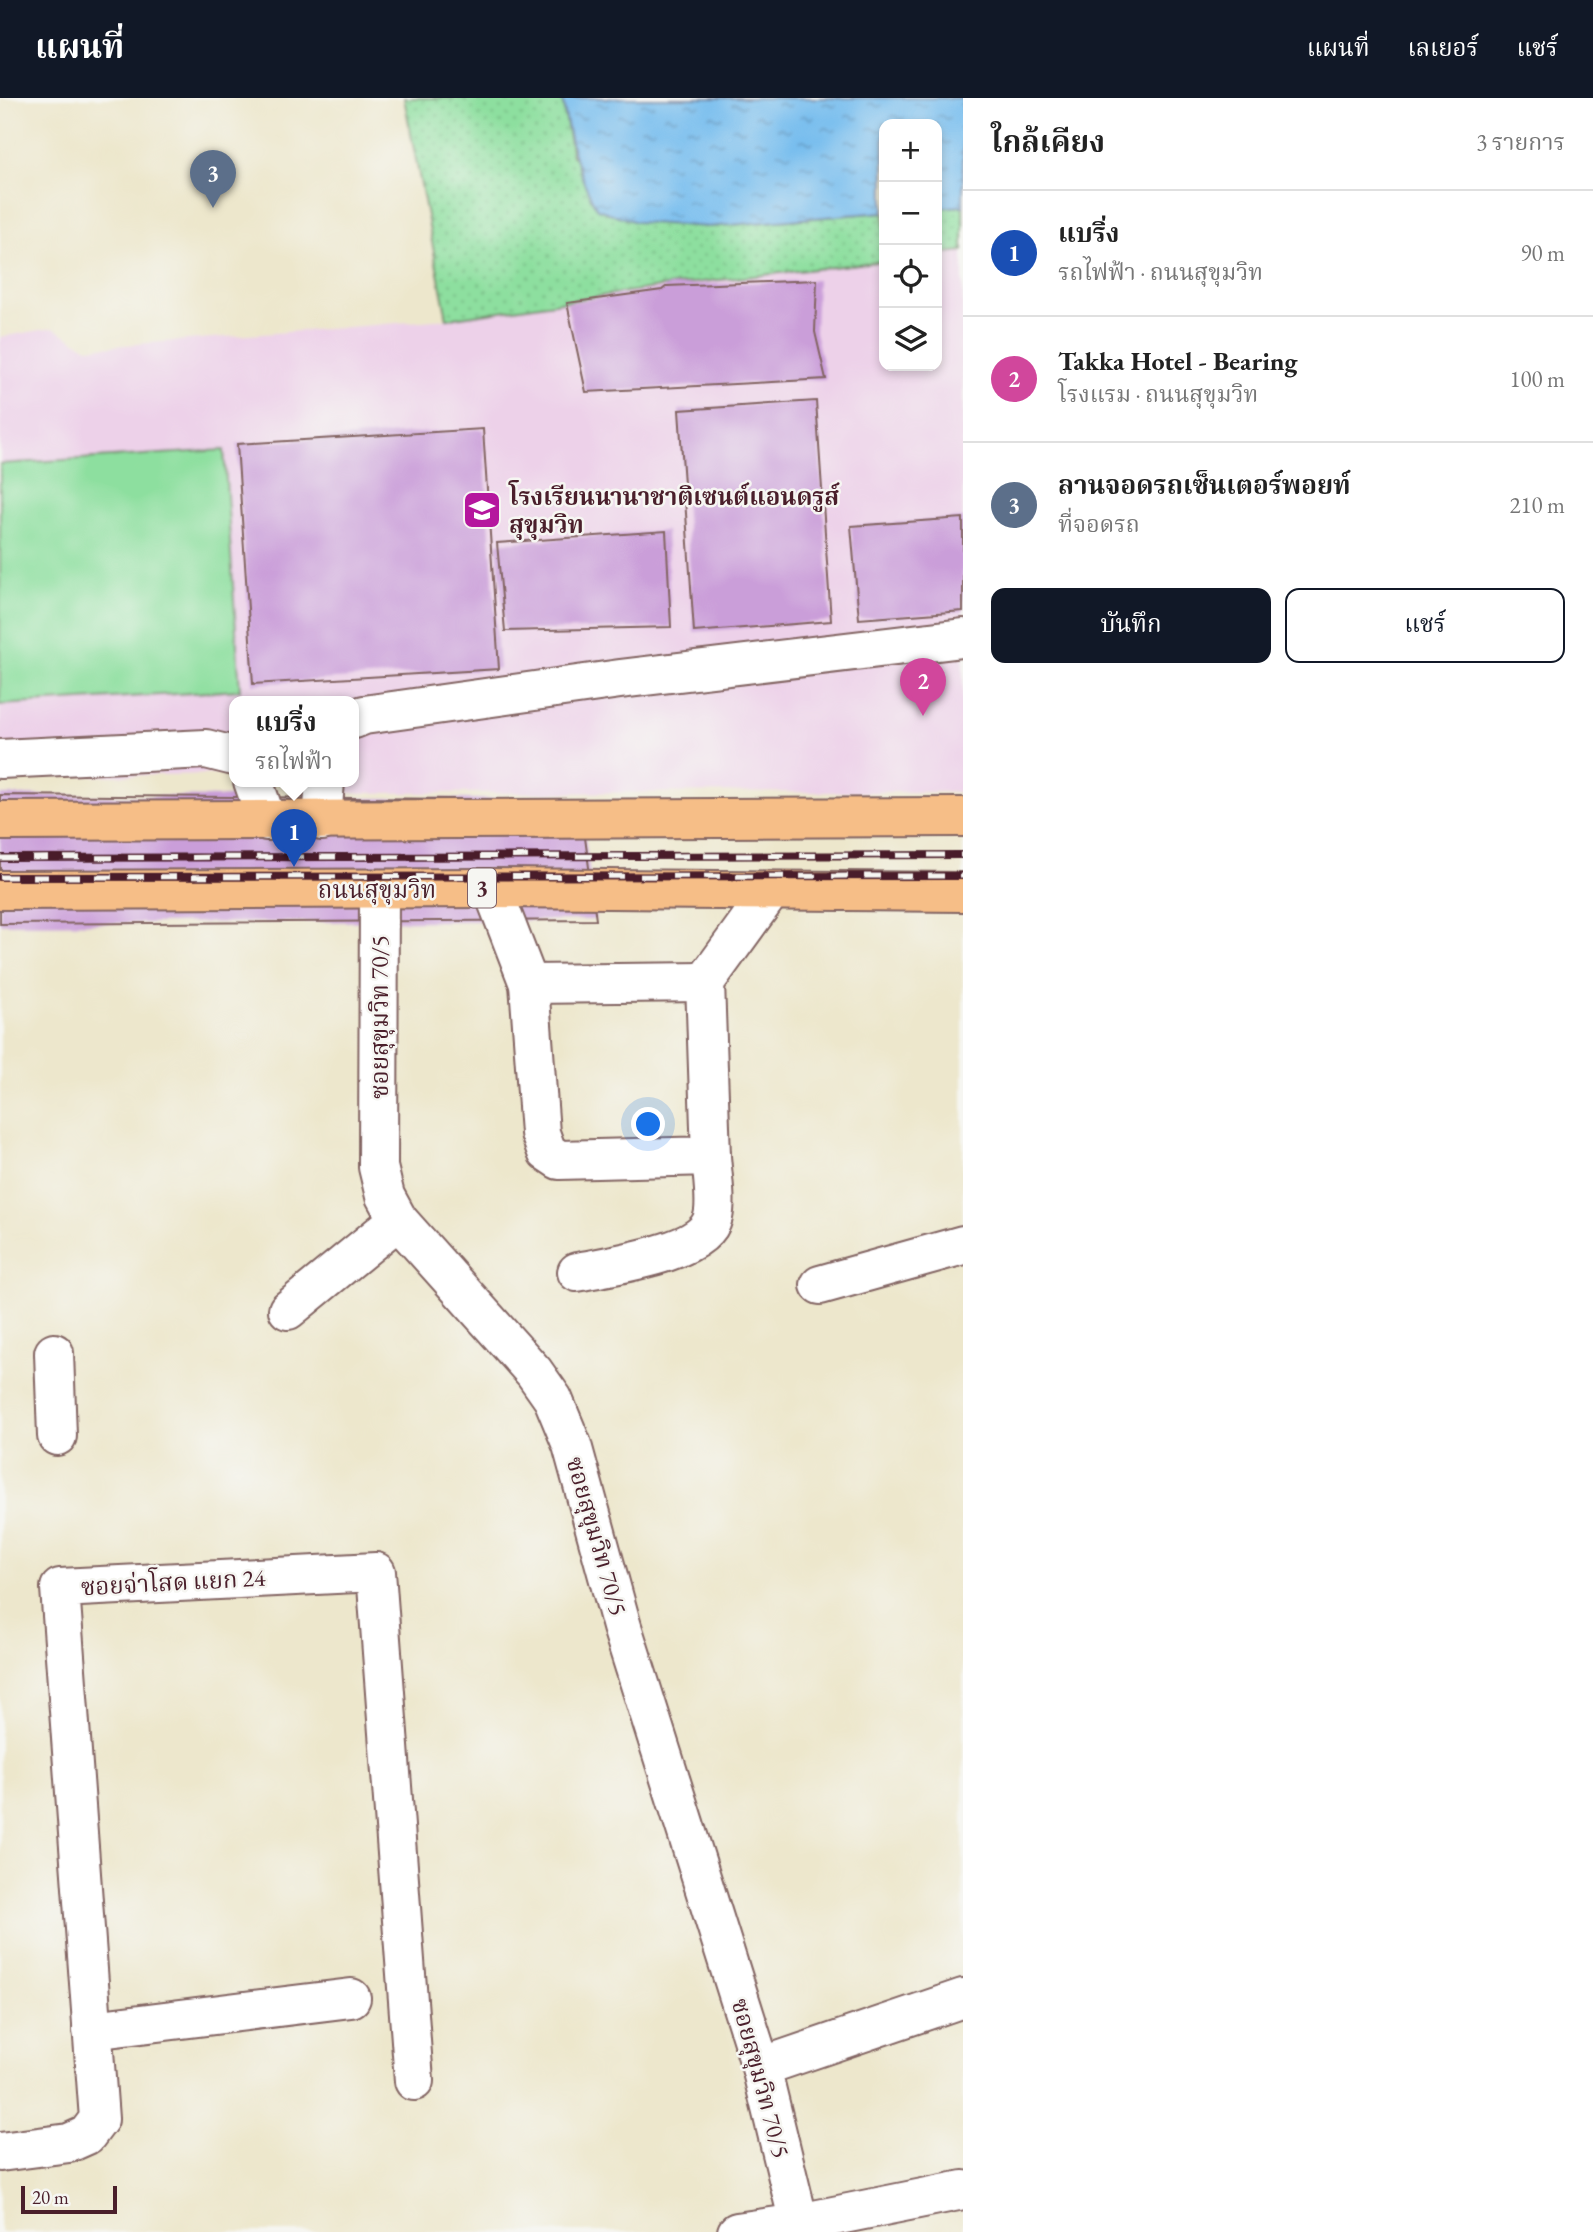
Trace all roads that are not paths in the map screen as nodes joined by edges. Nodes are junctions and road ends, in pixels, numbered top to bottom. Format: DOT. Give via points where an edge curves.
graph roads {
  1 [pos="963,638"];
  2 [pos="359,717"];
  3 [pos="229,755"];
  4 [pos="0,759"];
  5 [pos="255,787"];
  6 [pos="324,787"];
  7 [pos="963,817"];
  8 [pos="0,821"];
  9 [pos="267,821"];
  10 [pos="321,821"];
  11 [pos="492,888"];
  12 [pos="379,889"];
  13 [pos="0,890"];
  14 [pos="771,891"];
  15 [pos="963,892"];
  16 [pos="705,982"];
  17 [pos="529,984"];
  18 [pos="711,1156"];
  19 [pos="398,1220"];
  20 [pos="963,1245"];
  21 [pos="577,1272"];
  22 [pos="820,1285"];
  23 [pos="288,1310"];
  24 [pos="54,1353"];
  25 [pos="57,1436"];
  26 [pos="351,1998"];
  27 [pos="963,1998"];
  28 [pos="92,2030"];
  29 [pos="761,2067"];
  30 [pos="414,2081"];
  31 [pos="0,2152"];
  32 [pos="963,2190"];
  33 [pos="799,2223"];
  34 [pos="737,2232"];
  1 -- 2 [label="street" via="620,679"];
  3 -- 4 [label="street" via="206,749"];
  5 -- 9 [label="street"];
  6 -- 10 [label="street"];
  7 -- 10 [label="highway"];
  8 -- 9 [label="highway"];
  9 -- 10 [label="highway"];
  11 -- 12 [label="highway, ถนนสุขุมวิท / 3"];
  11 -- 14 [label="highway, ถนนสุขุมวิท / 3"];
  11 -- 17 [label="street"];
  12 -- 13 [label="highway, ถนนสุขุมวิท / 3"];
  12 -- 19 [label="street, ซอยสุขุมวิท 70/5" via="378,1167 385,1196"];
  14 -- 15 [label="highway, ถนนสุขุมวิท / 3"];
  14 -- 16 [label="street"];
  16 -- 17 [label="street"];
  16 -- 18 [label="street"];
  17 -- 18 [label="street" via="540,1133 547,1152 559,1160"];
  18 -- 21 [label="street" via="714,1216 695,1241 673,1251"];
  19 -- 23 [label="street"];
  19 -- 29 [label="street, ซอยสุขุมวิท 70/5" via="553,1399 572,1445 622,1627"];
  20 -- 22 [label="street"];
  24 -- 25 [label="street"];
  26 -- 28 [label="street"];
  27 -- 29 [label="street"];
  28 -- 30 [label="street, ซอยจ่าโสด แยก 24" via="60,1588 376,1572"];
  28 -- 31 [label="street, ซอยจ่าโสด แยก 24" via="99,2119 88,2136"];
  29 -- 33 [label="street, ซอยสุขุมวิท 70/5"];
  32 -- 33 [label="street"];
  33 -- 34 [label="street"];
}
